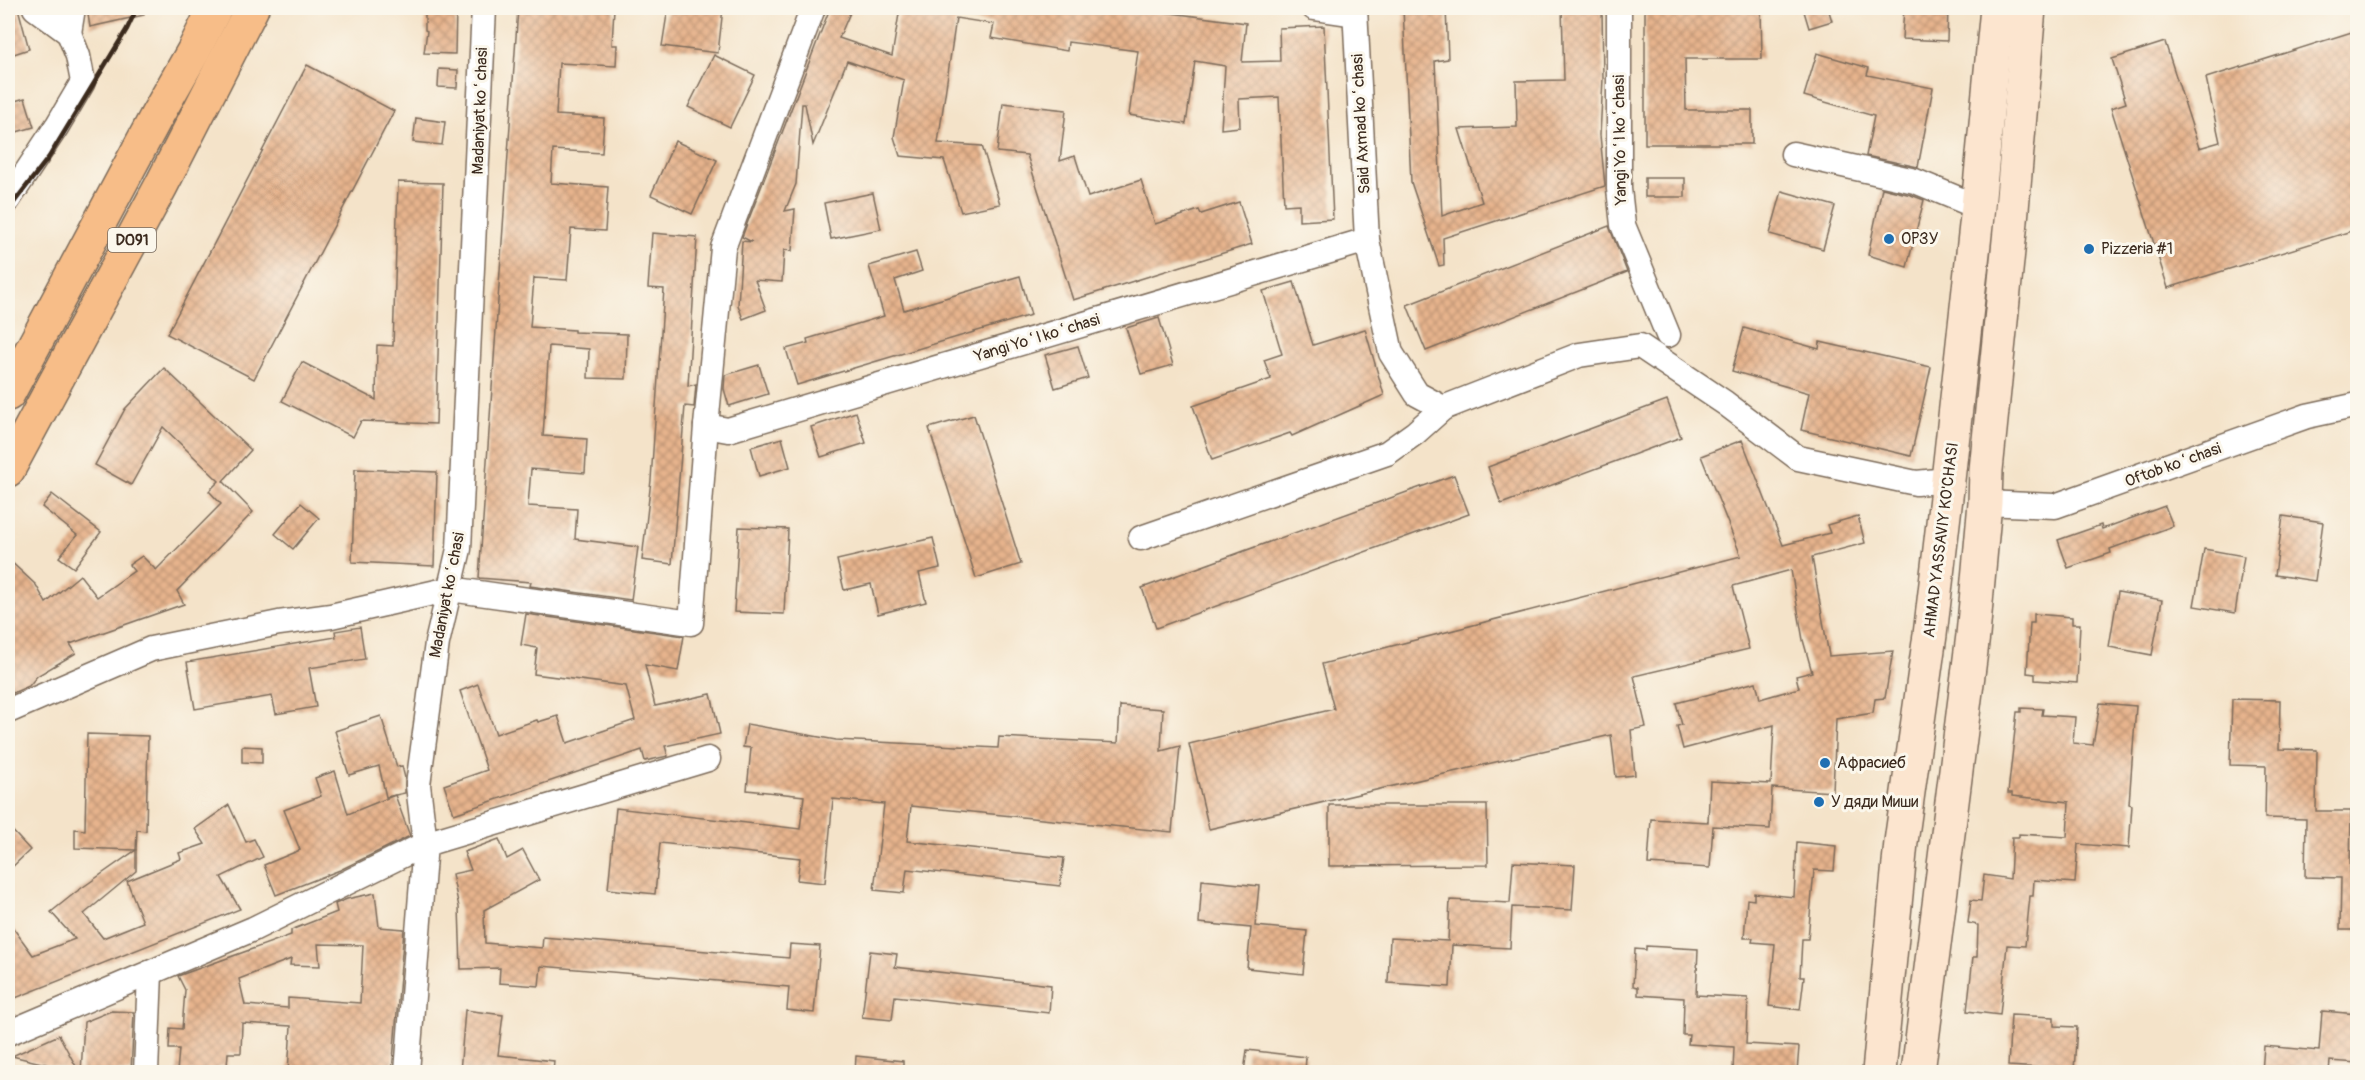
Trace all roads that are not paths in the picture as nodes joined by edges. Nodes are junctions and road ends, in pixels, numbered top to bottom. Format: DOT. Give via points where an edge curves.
graph roads {
  1 [pos="35,8"];
  2 [pos="73,8"];
  3 [pos="215,8"];
  4 [pos="252,8"];
  5 [pos="484,8"];
  6 [pos="813,8"];
  7 [pos="1314,8"];
  8 [pos="1618,8"];
  9 [pos="1997,8"];
  10 [pos="2029,8"];
  11 [pos="1355,11"];
  12 [pos="69,33"];
  13 [pos="193,52"];
  14 [pos="222,66"];
  15 [pos="1792,154"];
  16 [pos="8,200"];
  17 [pos="1978,207"];
  18 [pos="1367,240"];
  19 [pos="1668,335"];
  20 [pos="8,394"];
  21 [pos="2358,405"];
  22 [pos="1443,408"];
  23 [pos="706,426"];
  24 [pos="8,470"];
  25 [pos="1948,480"];
  26 [pos="1985,503"];
  27 [pos="1141,538"];
  28 [pos="450,590"];
  29 [pos="8,711"];
  30 [pos="708,759"];
  31 [pos="424,844"];
  32 [pos="150,973"];
  33 [pos="8,1033"];
  34 [pos="146,1072"];
  35 [pos="407,1072"];
  36 [pos="1879,1072"];
  37 [pos="1918,1072"];
  1 -- 12 [label="street"];
  2 -- 12 [label="street"];
  3 -- 13 [label="highway, D091"];
  4 -- 14 [label="highway, D091"];
  5 -- 28 [label="street, Madaniyat koʻchasi" via="459,549"];
  6 -- 23 [label="street" via="723,248"];
  7 -- 11 [label="street"];
  8 -- 19 [label="street, Yangi Yoʻl koʻchasi" via="1619,189 1623,225"];
  9 -- 17 [label="main road, AHMAD YASSAVIY KO'CHASI"];
  10 -- 26 [label="main road"];
  11 -- 18 [label="street, Said Axmad koʻchasi"];
  12 -- 16 [label="street" via="82,82"];
  13 -- 14 [label="highway"];
  13 -- 20 [label="highway, D091"];
  14 -- 24 [label="highway, D091"];
  15 -- 17 [label="street" via="1915,181"];
  17 -- 25 [label="main road, AHMAD YASSAVIY KO'CHASI"];
  18 -- 22 [label="street, Said Axmad koʻchasi" via="1390,353 1417,394"];
  18 -- 23 [label="street, Yangi Yoʻl koʻchasi" via="728,430"];
  21 -- 26 [label="street, Oftob koʻchasi" via="2307,416 2055,506"];
  22 -- 25 [label="street" via="1579,355 1640,346 1798,459 1916,483"];
  22 -- 27 [label="street" via="1387,453"];
  23 -- 28 [label="street" via="691,622"];
  25 -- 36 [label="main road, AHMAD YASSAVIY KO'CHASI" via="1901,842"];
  26 -- 37 [label="main road" via="1973,635"];
  28 -- 29 [label="street" via="151,649"];
  28 -- 31 [label="street, Madaniyat koʻchasi" via="437,643 418,785"];
  30 -- 31 [label="street"];
  31 -- 32 [label="street" via="253,929"];
  31 -- 35 [label="street, Madaniyat koʻchasi"];
  32 -- 33 [label="street"];
  32 -- 34 [label="street"];
}
